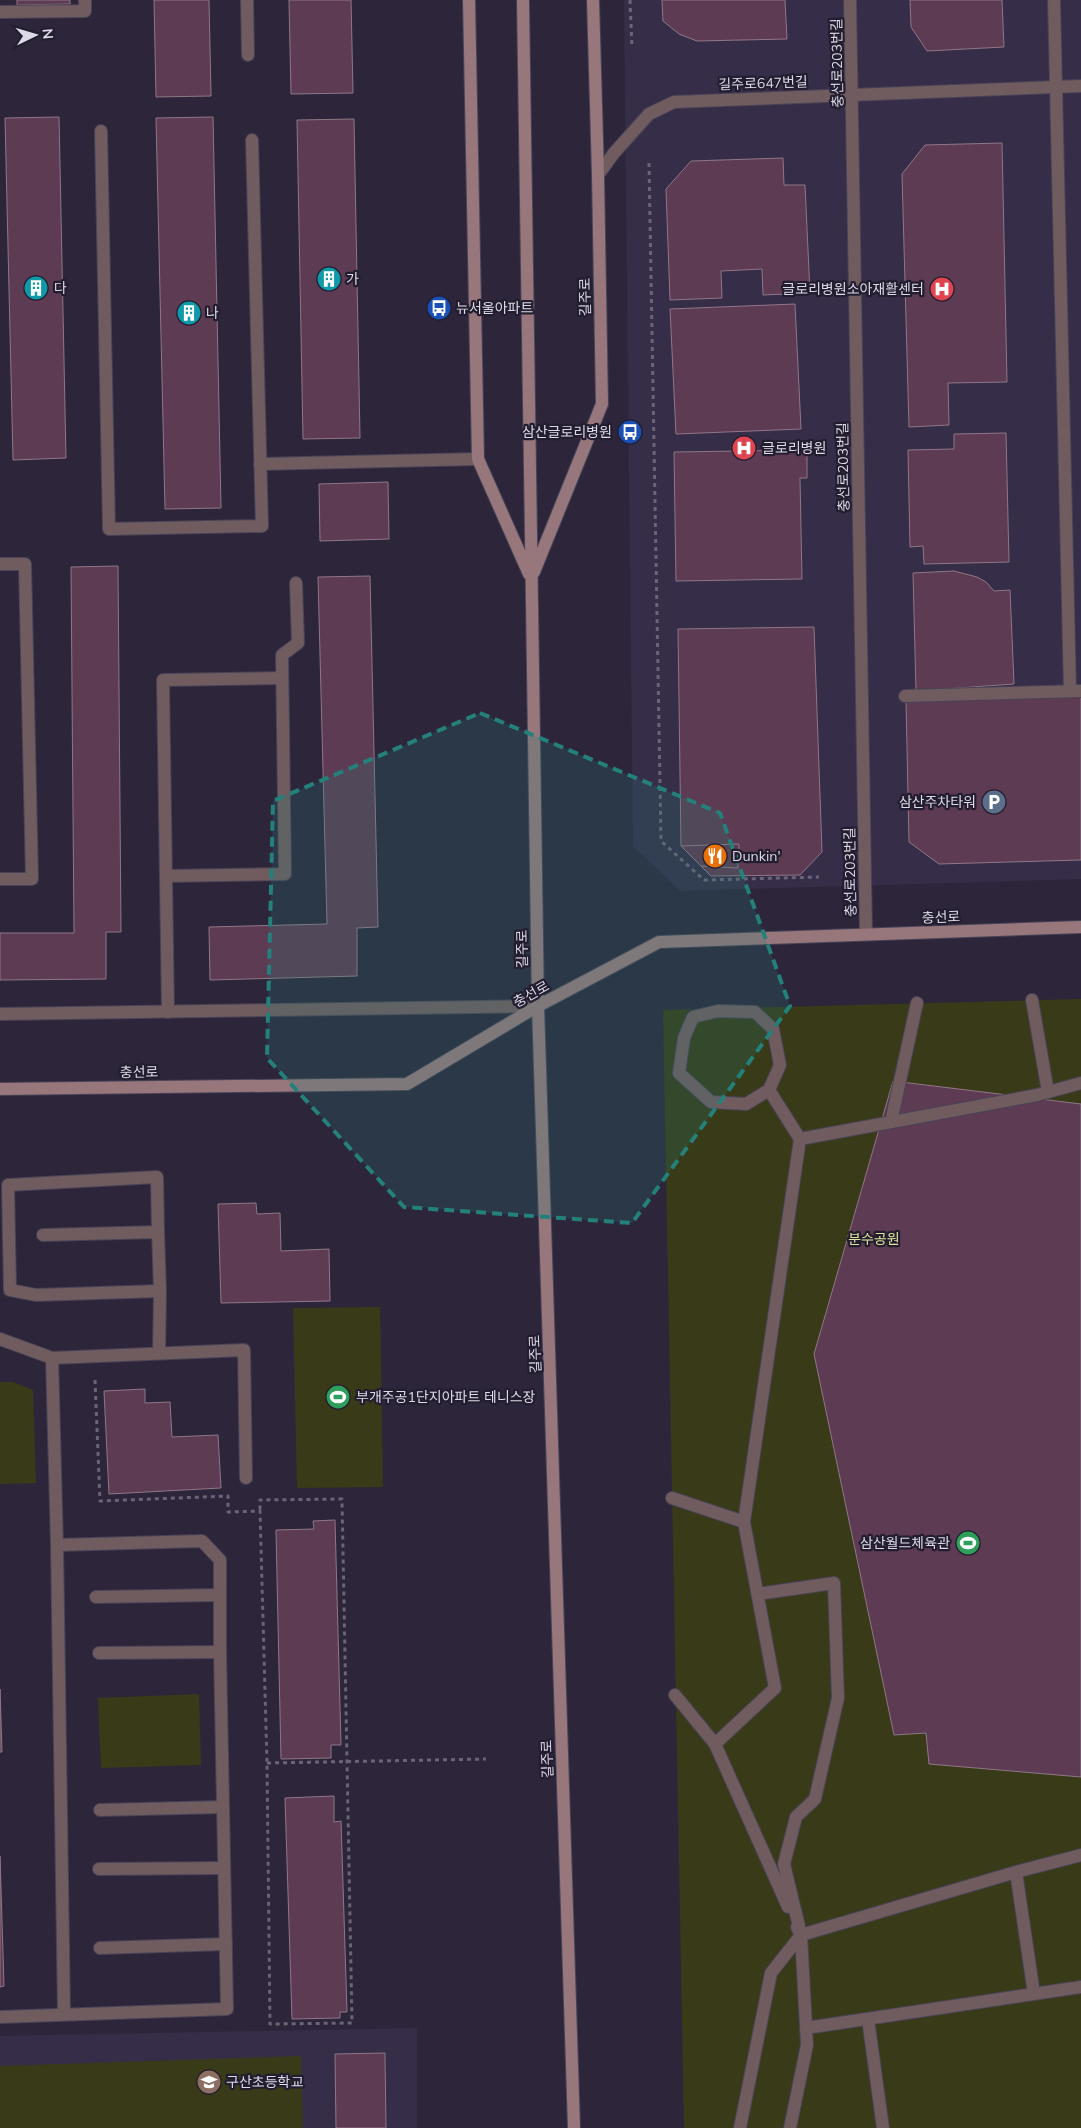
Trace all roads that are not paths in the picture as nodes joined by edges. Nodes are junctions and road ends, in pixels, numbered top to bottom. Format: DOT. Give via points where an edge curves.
graph roads {
  1 [pos="85,0"];
  2 [pos="247,0"];
  3 [pos="469,0"];
  4 [pos="523,0"];
  5 [pos="593,0"];
  6 [pos="850,0"];
  7 [pos="1054,0"];
  8 [pos="0,12"];
  9 [pos="248,55"];
  10 [pos="1081,86"];
  11 [pos="1056,87"];
  12 [pos="852,94"];
  13 [pos="101,131"];
  14 [pos="252,140"];
  15 [pos="598,175"];
  16 [pos="478,459"];
  17 [pos="260,464"];
  18 [pos="0,564"];
  19 [pos="532,579"];
  20 [pos="296,583"];
  21 [pos="282,678"];
  22 [pos="1076,691"];
  23 [pos="905,696"];
  24 [pos="166,876"];
  25 [pos="0,880"];
  26 [pos="1081,927"];
  27 [pos="866,934"];
  28 [pos="1032,1000"];
  29 [pos="917,1003"];
  30 [pos="538,1006"];
  31 [pos="168,1012"];
  32 [pos="0,1014"];
  33 [pos="1081,1083"];
  34 [pos="0,1089"];
  35 [pos="769,1090"];
  36 [pos="1048,1092"];
  37 [pos="891,1122"];
  38 [pos="800,1139"];
  39 [pos="158,1232"];
  40 [pos="43,1235"];
  41 [pos="160,1291"];
  42 [pos="0,1339"];
  43 [pos="159,1352"];
  44 [pos="52,1358"];
  45 [pos="246,1478"];
  46 [pos="672,1498"];
  47 [pos="744,1522"];
  48 [pos="56,1545"];
  49 [pos="758,1594"];
  50 [pos="220,1595"];
  51 [pos="96,1597"];
  52 [pos="220,1652"];
  53 [pos="99,1653"];
  54 [pos="675,1695"];
  55 [pos="715,1744"];
  56 [pos="223,1806"];
  57 [pos="100,1810"];
  58 [pos="1081,1855"];
  59 [pos="224,1868"];
  60 [pos="99,1870"];
  61 [pos="1016,1872"];
  62 [pos="801,1935"];
  63 [pos="226,1944"];
  64 [pos="100,1948"];
  65 [pos="1081,1987"];
  66 [pos="1034,1994"];
  67 [pos="64,2014"];
  68 [pos="0,2017"];
  69 [pos="868,2019"];
  70 [pos="806,2028"];
  71 [pos="574,2128"];
  72 [pos="740,2128"];
  73 [pos="790,2128"];
  74 [pos="883,2128"];
  1 -- 8 [label="street" via="84,11"];
  2 -- 9 [label="street"];
  3 -- 16 [label="main road, 길주로"];
  4 -- 19 [label="main road, 길주로"];
  5 -- 15 [label="main road, 길주로"];
  6 -- 12 [label="street, 충선로203번길"];
  7 -- 11 [label="street"];
  10 -- 11 [label="street, 길주로647번길"];
  11 -- 12 [label="street, 길주로647번길"];
  11 -- 22 [label="street"];
  12 -- 15 [label="street, 길주로647번길" via="674,102 649,114"];
  12 -- 27 [label="street, 충선로203번길"];
  13 -- 17 [label="street" via="109,529 262,526"];
  14 -- 17 [label="street"];
  15 -- 19 [label="main road, 길주로" via="602,404"];
  16 -- 17 [label="street"];
  16 -- 19 [label="main road, 길주로"];
  18 -- 25 [label="street" via="24,564 32,879"];
  19 -- 30 [label="main road, 길주로"];
  20 -- 21 [label="street" via="298,643 282,655"];
  21 -- 24 [label="street" via="285,874"];
  21 -- 24 [label="street" via="163,680"];
  22 -- 23 [label="street"];
  24 -- 31 [label="street"];
  26 -- 27 [label="main road, 충선로"];
  27 -- 30 [label="main road, 충선로" via="659,942"];
  28 -- 36 [label="street"];
  29 -- 37 [label="street"];
  30 -- 31 [label="street"];
  30 -- 34 [label="main road, 충선로" via="407,1084"];
  30 -- 71 [label="main road, 길주로"];
  31 -- 32 [label="street"];
  33 -- 36 [label="street"];
  35 -- 35 [label="street" via="746,1104 711,1102 679,1073 684,1038 693,1018 718,1011 755,1012 773,1029 780,1065"];
  35 -- 38 [label="street"];
  36 -- 37 [label="street"];
  37 -- 38 [label="street"];
  38 -- 47 [label="street"];
  39 -- 40 [label="street"];
  39 -- 41 [label="street"];
  39 -- 41 [label="street" via="157,1177 8,1185 10,1290 36,1295"];
  41 -- 43 [label="street"];
  42 -- 44 [label="street"];
  43 -- 44 [label="street"];
  43 -- 45 [label="street" via="244,1350"];
  44 -- 48 [label="street"];
  46 -- 47 [label="street"];
  47 -- 49 [label="street"];
  48 -- 50 [label="street" via="202,1541 220,1560"];
  48 -- 67 [label="street"];
  49 -- 55 [label="street" via="775,1688"];
  49 -- 62 [label="street" via="834,1583 838,1698 815,1799 796,1817 784,1864"];
  50 -- 51 [label="street"];
  50 -- 52 [label="street"];
  52 -- 53 [label="street"];
  52 -- 56 [label="street"];
  54 -- 55 [label="street"];
  55 -- 62 [label="street"];
  56 -- 57 [label="street"];
  56 -- 59 [label="street"];
  58 -- 61 [label="street"];
  59 -- 60 [label="street"];
  59 -- 63 [label="street"];
  61 -- 62 [label="street"];
  61 -- 66 [label="street"];
  62 -- 70 [label="street"];
  62 -- 72 [label="street" via="771,1973"];
  63 -- 64 [label="street"];
  63 -- 67 [label="street" via="227,2009"];
  65 -- 66 [label="street"];
  66 -- 69 [label="street"];
  67 -- 68 [label="street"];
  69 -- 70 [label="street"];
  69 -- 74 [label="street"];
  70 -- 73 [label="street" via="807,2045"];
}
